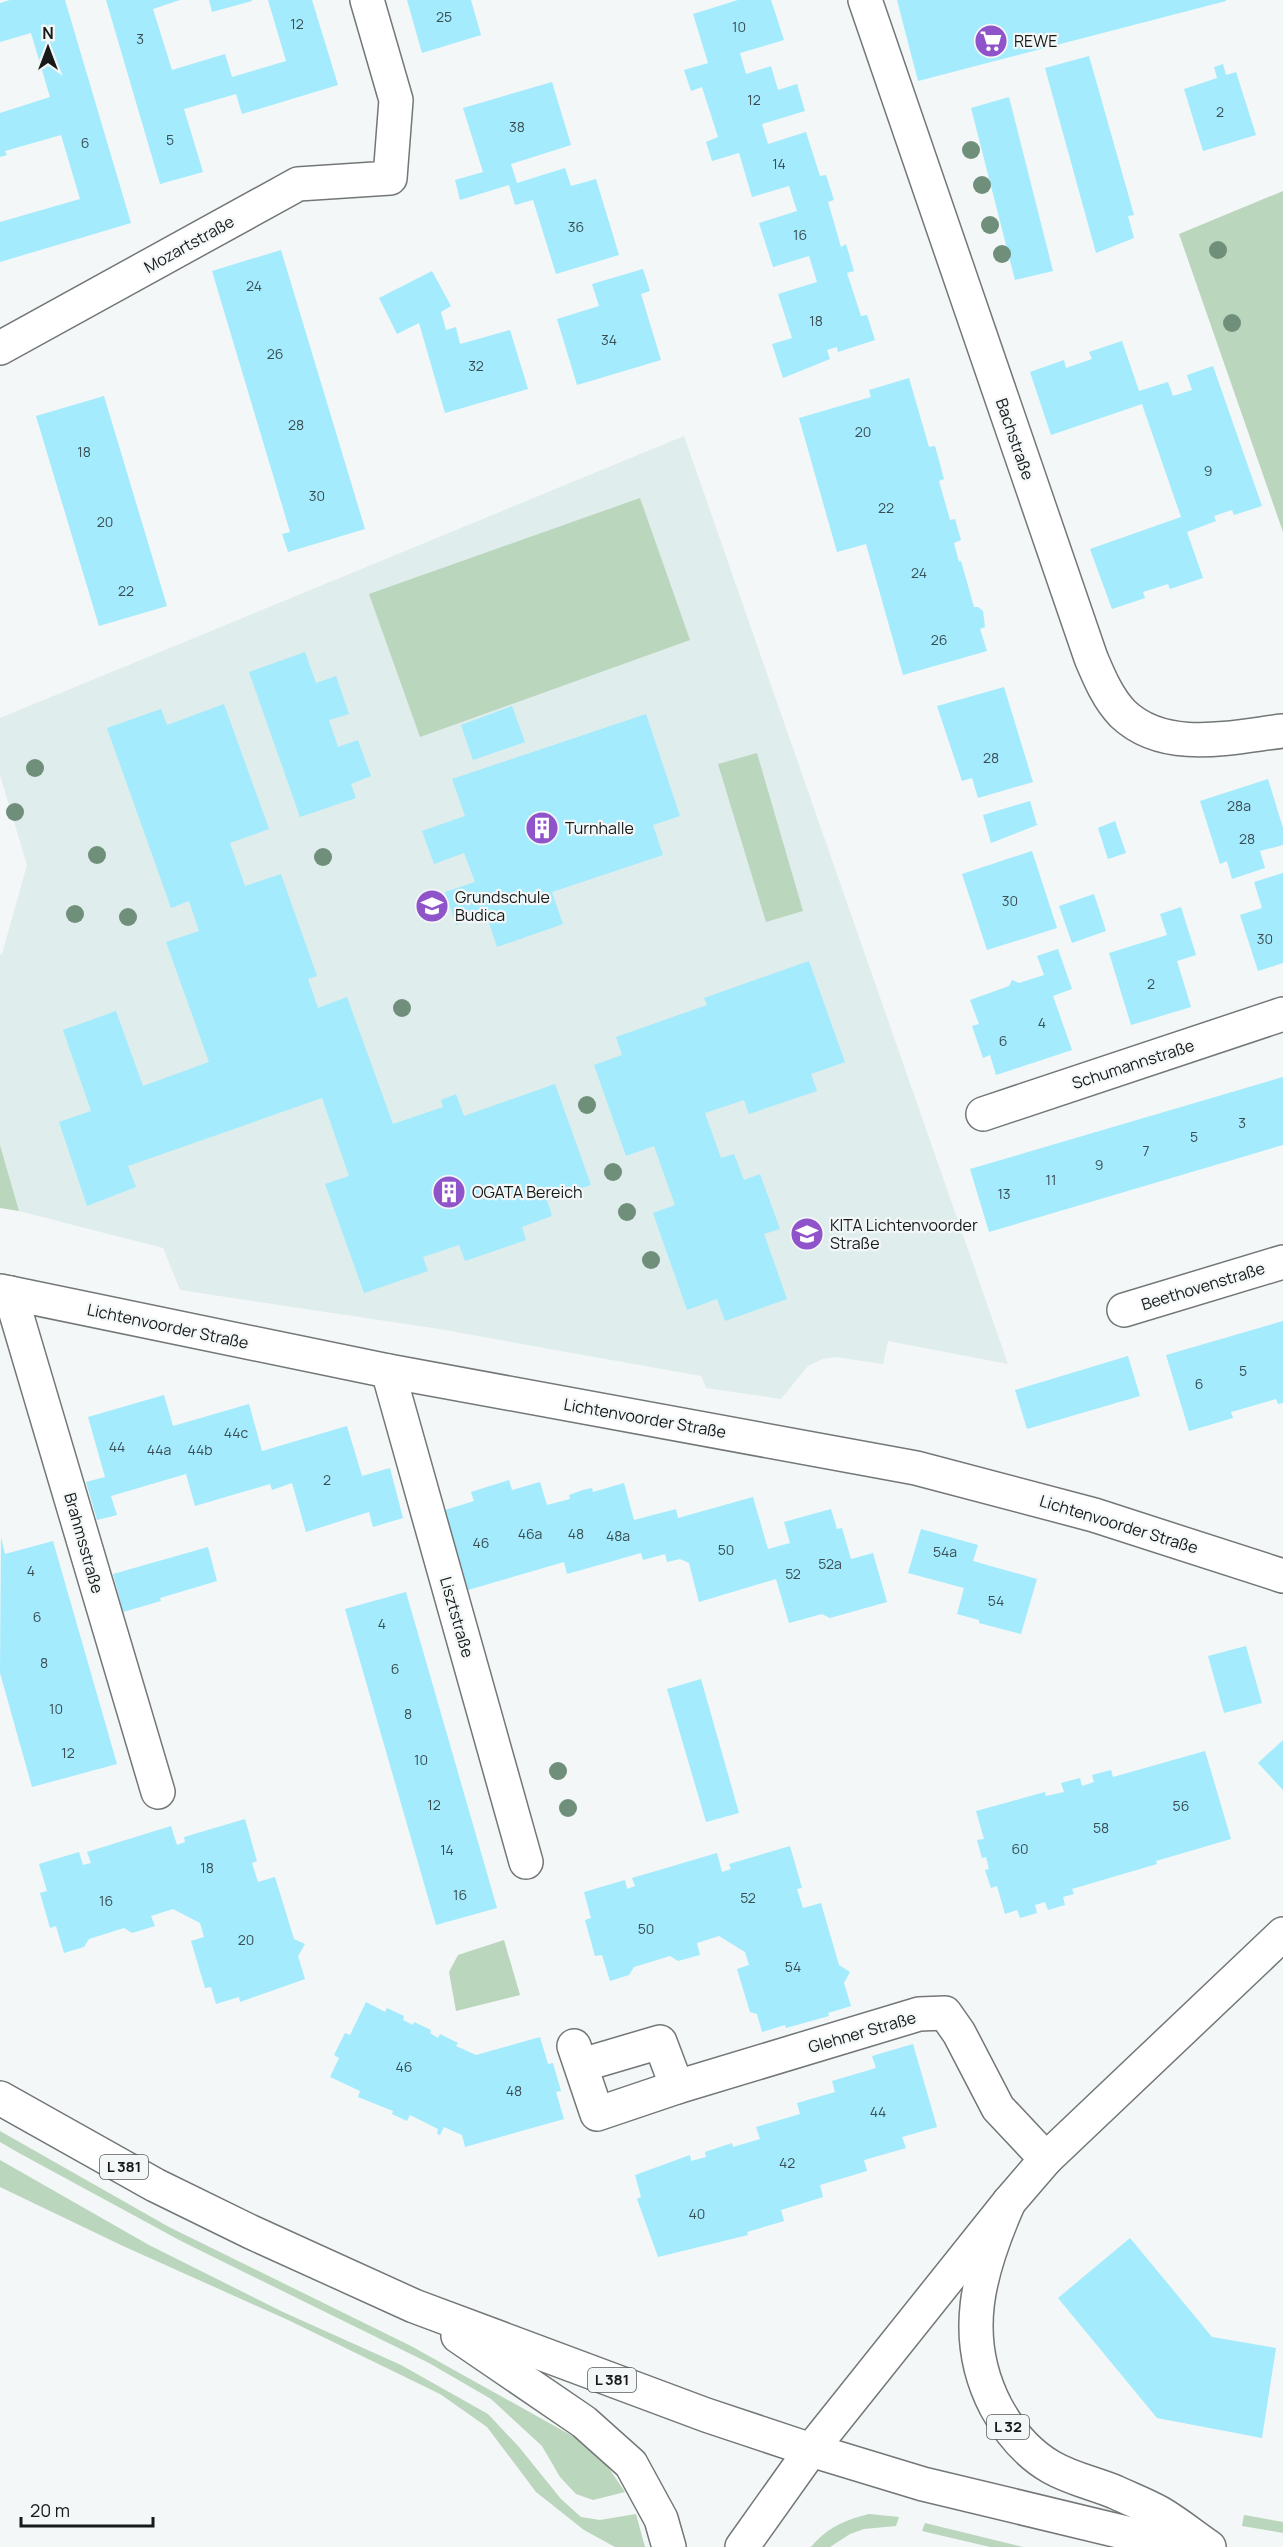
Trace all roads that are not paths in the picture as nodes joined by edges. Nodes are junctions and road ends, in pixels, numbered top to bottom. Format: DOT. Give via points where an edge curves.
graph roads {
  1 [pos="367,0"];
  2 [pos="865,0"];
  3 [pos="0,348"];
  4 [pos="1283,731"];
  5 [pos="1283,1014"];
  6 [pos="983,1114"];
  7 [pos="1283,1262"];
  8 [pos="5,1292"];
  9 [pos="1124,1310"];
  10 [pos="388,1371"];
  11 [pos="1283,1576"];
  12 [pos="158,1792"];
  13 [pos="526,1862"];
  14 [pos="1283,1934"];
  15 [pos="677,2087"];
  16 [pos="0,2098"];
  17 [pos="1046,2159"];
  18 [pos="1009,2202"];
  19 [pos="414,2306"];
  20 [pos="812,2450"];
  21 [pos="669,2547"];
  22 [pos="742,2547"];
  23 [pos="1185,2547"];
  24 [pos="1209,2547"];
  1 -- 3 [label="street, Mozartstraße" via="396,100 390,178 298,184"];
  2 -- 4 [label="street, Bachstraße" via="1091,658 1109,696 1141,728 1179,739 1219,739"];
  5 -- 6 [label="street, Schumannstraße"];
  7 -- 9 [label="street, Beethovenstraße"];
  8 -- 10 [label="street, Lichtenvoorder Straße"];
  8 -- 12 [label="street, Brahmsstraße"];
  10 -- 11 [label="street, Lichtenvoorder Straße" via="916,1468 1094,1515"];
  10 -- 13 [label="street, Lisztstraße"];
  14 -- 17 [label="street"];
  15 -- 15 [label="street, Glehner Straße" via="597,2114 578,2055 660,2042"];
  15 -- 17 [label="street, Glehner Straße" via="910,2017 945,2013 998,2108"];
  16 -- 19 [label="street, L 381" via="155,2185"];
  17 -- 18 [label="street"];
  18 -- 20 [label="street"];
  18 -- 24 [label="street, L 32" via="992,2241 976,2309 975,2338 981,2369 1001,2416 1027,2448 1049,2466 1159,2512"];
  19 -- 20 [label="street, L 381" via="706,2415"];
  19 -- 21 [label="street" via="584,2422 631,2464 661,2519"];
  20 -- 22 [label="street"];
  20 -- 23 [label="street, L 381" via="923,2484"];
}
